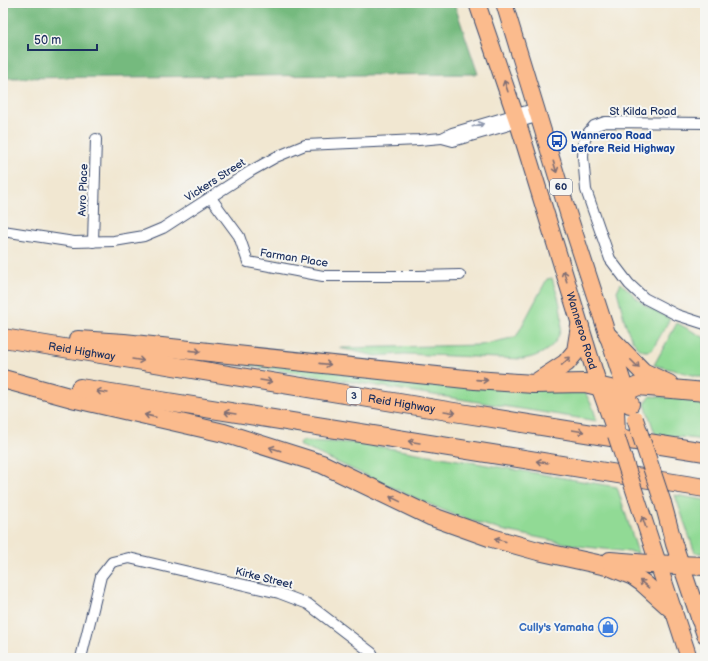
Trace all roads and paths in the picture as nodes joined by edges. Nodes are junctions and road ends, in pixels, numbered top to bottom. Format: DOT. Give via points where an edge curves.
graph roads {
  1 [pos="477,3"];
  2 [pos="504,3"];
  3 [pos="538,112"];
  4 [pos="517,119"];
  5 [pos="705,123"];
  6 [pos="96,139"];
  7 [pos="211,198"];
  8 [pos="3,231"];
  9 [pos="93,242"];
  10 [pos="460,274"];
  11 [pos="705,324"];
  12 [pos="580,326"];
  13 [pos="3,336"];
  14 [pos="608,336"];
  15 [pos="3,377"];
  16 [pos="534,384"];
  17 [pos="599,386"];
  18 [pos="683,389"];
  19 [pos="705,392"];
  20 [pos="628,403"];
  21 [pos="613,423"];
  22 [pos="705,452"];
  23 [pos="705,488"];
  24 [pos="538,551"];
  25 [pos="658,564"];
  26 [pos="682,565"];
  27 [pos="705,566"];
  28 [pos="705,602"];
  29 [pos="674,610"];
  30 [pos="702,627"];
  31 [pos="81,658"];
  32 [pos="374,658"];
  33 [pos="689,658"];
  4 -- 1 [label="highway, Wanneroo Road / 60, one-way"];
  2 -- 3 [label="highway, Wanneroo Road / 60"];
  3 -- 4 [label="street, Vickers Street"];
  3 -- 14 [label="highway, Wanneroo Road / 60, one-way"];
  4 -- 7 [label="street, Vickers Street" via="453,141 442,138 305,145 251,171"];
  12 -- 4 [label="highway, Wanneroo Road / 60, one-way"];
  5 -- 11 [label="street, St Kilda Road" via="605,122 594,126 587,135 583,152 586,190 610,259 629,284 644,298 677,315"];
  6 -- 9 [label="street, Avro Place"];
  7 -- 9 [label="street, Vickers Street" via="163,228 144,236"];
  7 -- 10 [label="street, Farman Place" via="239,236 248,262 323,276"];
  8 -- 9 [label="street, Vickers Street" via="74,242"];
  16 -- 12 [label="highway, one-way" via="566,363 576,351"];
  12 -- 17 [label="highway, Wanneroo Road / 60"];
  13 -- 16 [label="highway, one-way" via="124,343"];
  13 -- 22 [label="highway, Reid Highway / 3, one-way"];
  14 -- 18 [label="highway, one-way" via="643,372"];
  14 -- 20 [label="highway, Wanneroo Road / 60"];
  23 -- 15 [label="highway, one-way"];
  24 -- 15 [label="highway, one-way" via="430,516 322,464 224,433 76,399"];
  16 -- 17 [label="highway" via="585,383"];
  17 -- 20 [label="highway" via="610,389"];
  17 -- 21 [label="highway, Wanneroo Road / 60"];
  18 -- 19 [label="highway"];
  18 -- 20 [label="highway" via="638,386"];
  20 -- 21 [label="highway" via="617,402"];
  20 -- 26 [label="highway, Wanneroo Road / 60, bridge"];
  25 -- 21 [label="highway, Wanneroo Road / 60, one-way, bridge"];
  24 -- 25 [label="highway" via="620,562"];
  29 -- 24 [label="highway, one-way" via="633,576 611,567"];
  25 -- 26 [label="highway"];
  25 -- 29 [label="highway, Wanneroo Road / 60"];
  26 -- 27 [label="highway"];
  26 -- 30 [label="highway, Wanneroo Road / 60"];
  28 -- 30 [label="highway"];
  29 -- 33 [label="highway, Wanneroo Road / 60"];
  31 -- 32 [label="street, Kirke Street" via="101,576 112,562 129,558 294,598 308,604 372,653"];
}
